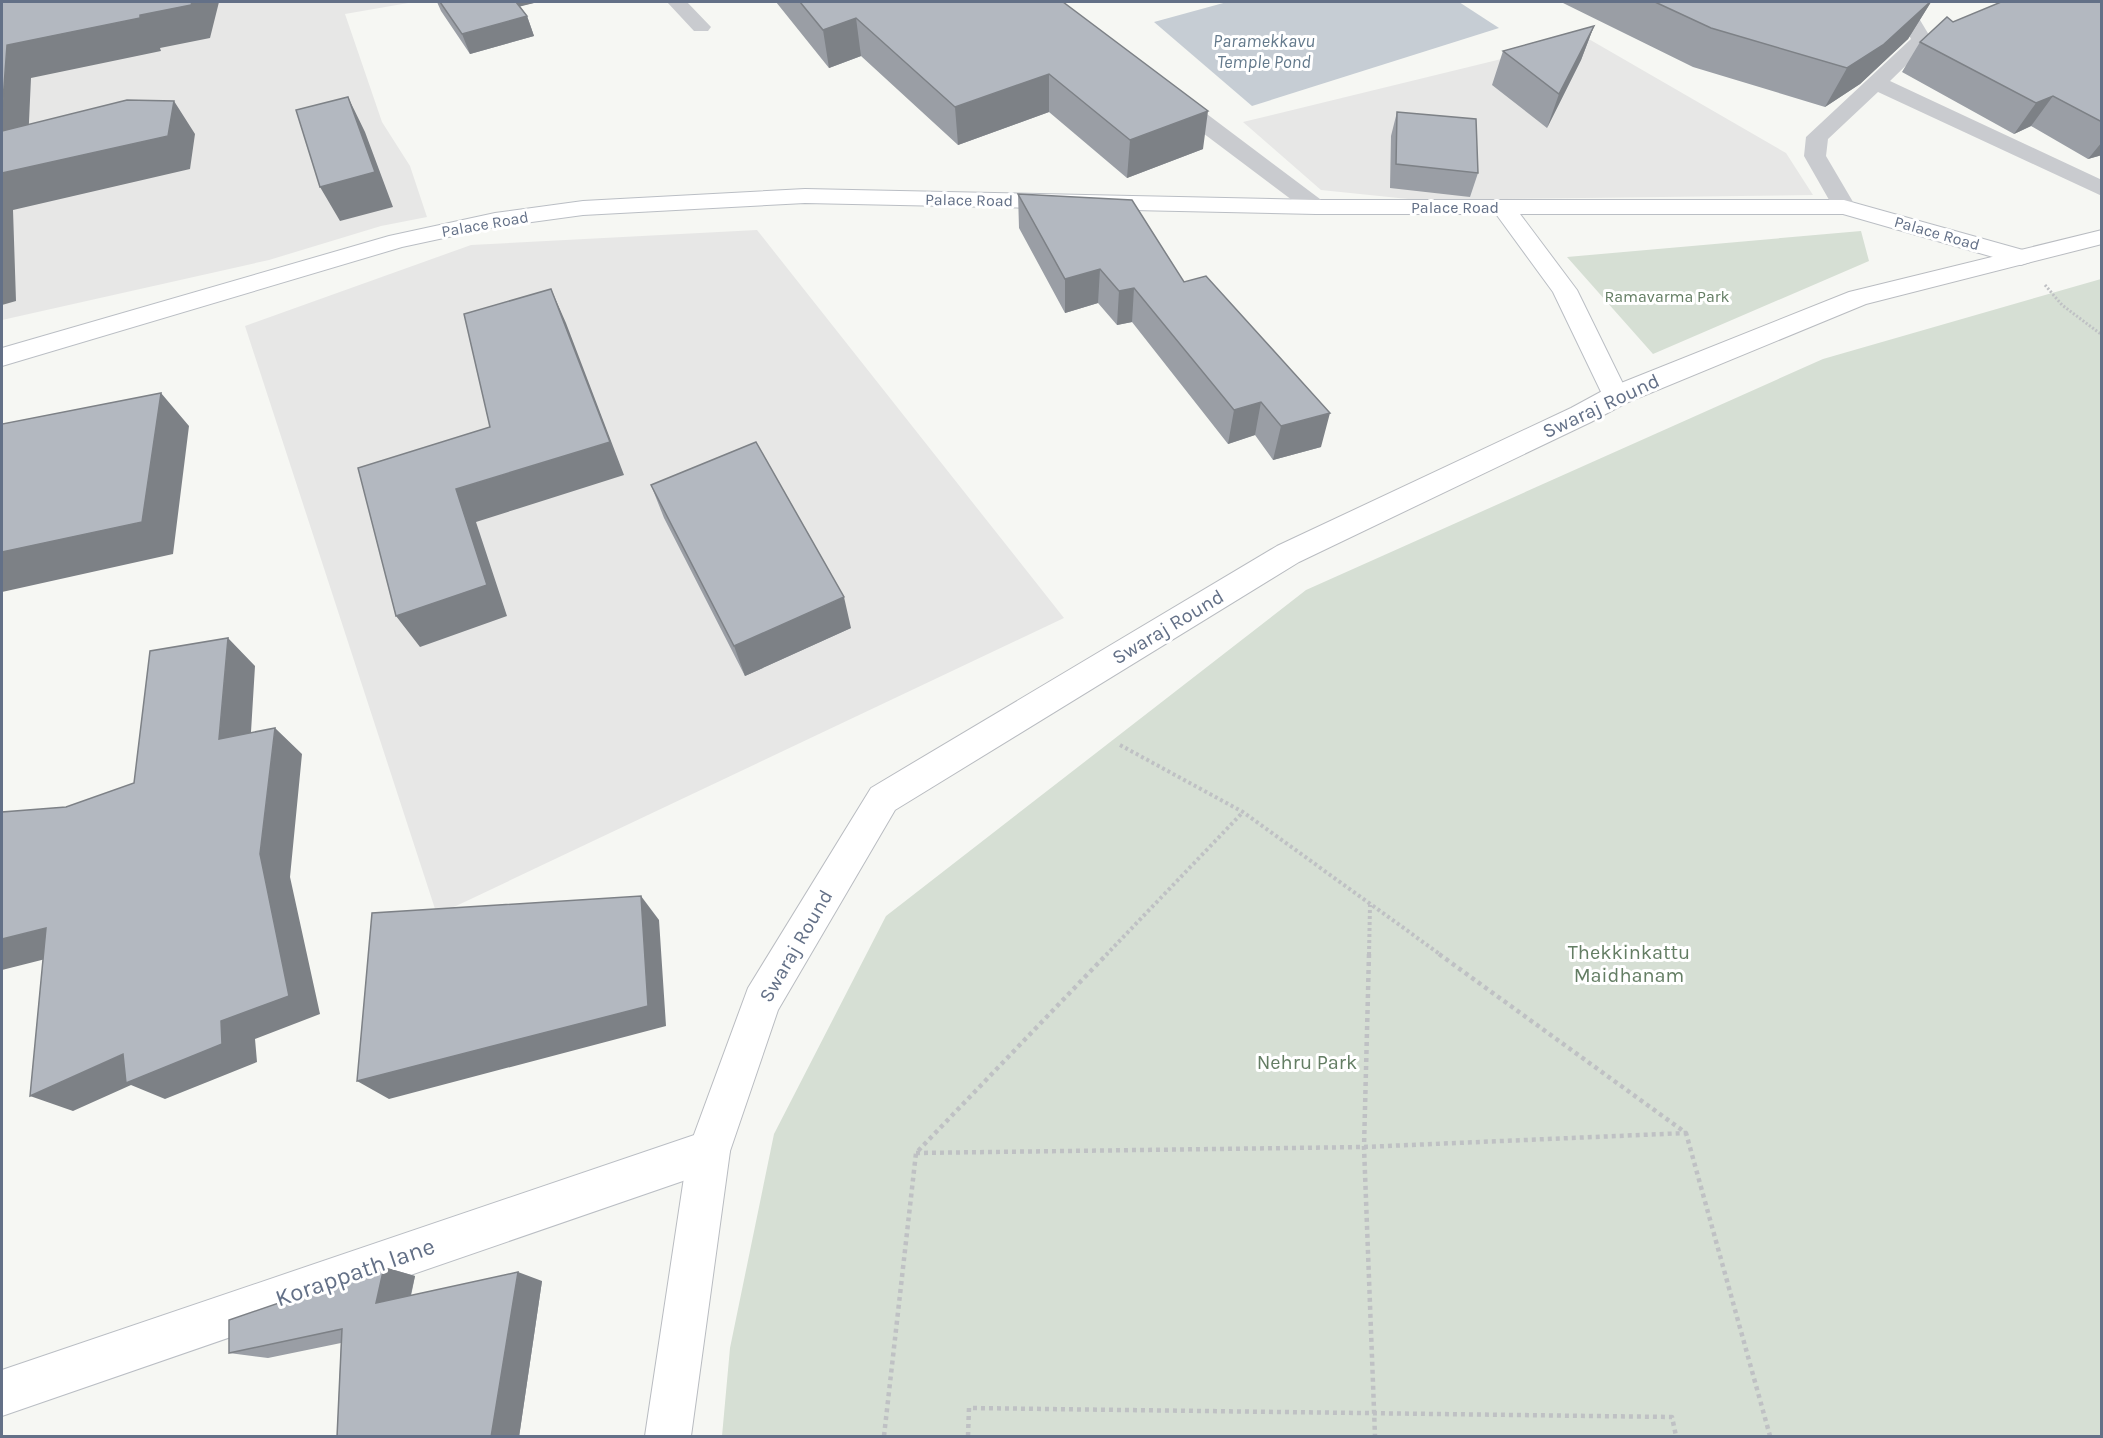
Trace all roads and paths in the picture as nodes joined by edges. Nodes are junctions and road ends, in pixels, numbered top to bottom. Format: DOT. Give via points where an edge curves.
graph roads {
  1 [pos="676,2"];
  2 [pos="1889,2"];
  3 [pos="701,27"];
  4 [pos="1875,82"];
  5 [pos="1155,86"];
  6 [pos="2102,189"];
  7 [pos="1316,207"];
  8 [pos="1503,207"];
  9 [pos="1844,207"];
  10 [pos="2102,237"];
  11 [pos="2021,257"];
  12 [pos="2102,335"];
  13 [pos="2,357"];
  14 [pos="1616,396"];
  15 [pos="1120,745"];
  16 [pos="1243,812"];
  17 [pos="1370,904"];
  18 [pos="1686,1132"];
  19 [pos="1364,1147"];
  20 [pos="709,1151"];
  21 [pos="916,1153"];
  22 [pos="2,1393"];
  23 [pos="1374,1414"];
  24 [pos="668,1437"];
  25 [pos="884,1437"];
  26 [pos="968,1437"];
  27 [pos="1375,1437"];
  28 [pos="1676,1437"];
  29 [pos="1770,1437"];
  1 -- 3 [label="street"];
  2 -- 4 [label="street" via="1910,19 1922,40"];
  4 -- 6 [label="street"];
  4 -- 9 [label="street" via="1817,137 1815,156"];
  5 -- 7 [label="street"];
  7 -- 8 [label="main road, Palace Road"];
  7 -- 13 [label="main road, Palace Road" via="805,196 583,208 495,220 397,241"];
  8 -- 9 [label="main road, Palace Road"];
  8 -- 14 [label="main road" via="1565,290"];
  9 -- 11 [label="main road, Palace Road"];
  10 -- 11 [label="main road, Swaraj Round"];
  11 -- 12 [label="path" via="2062,305"];
  11 -- 14 [label="main road, Swaraj Round" via="1858,298"];
  14 -- 20 [label="main road, Swaraj Round" via="1288,554 883,800 762,1001"];
  15 -- 16 [label="path"];
  16 -- 17 [label="path"];
  16 -- 21 [label="path"];
  17 -- 18 [label="path"];
  17 -- 19 [label="path"];
  18 -- 19 [label="path"];
  18 -- 29 [label="path"];
  19 -- 21 [label="path"];
  19 -- 23 [label="path"];
  20 -- 22 [label="main road, Korappath lane"];
  20 -- 24 [label="main road, Swaraj Round"];
  21 -- 25 [label="path"];
  23 -- 26 [label="path" via="969,1408"];
  23 -- 27 [label="path"];
  23 -- 28 [label="path" via="1672,1417"];
}
